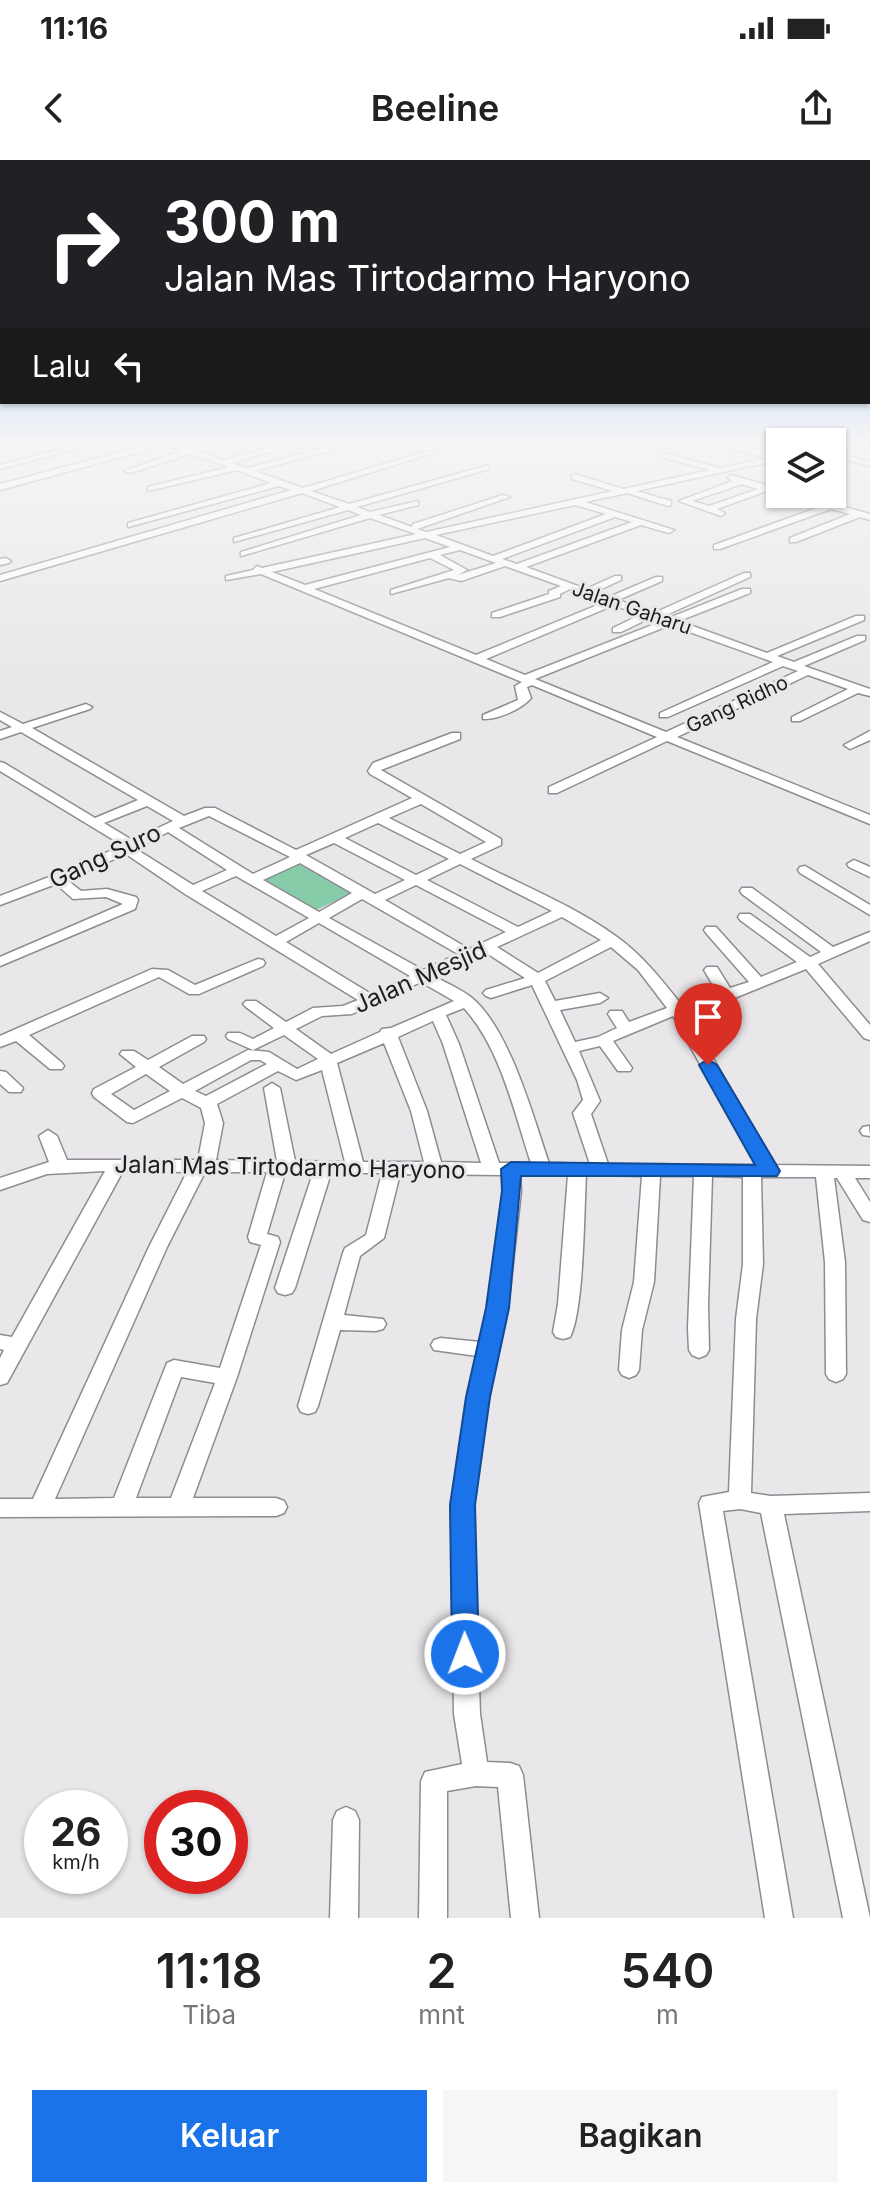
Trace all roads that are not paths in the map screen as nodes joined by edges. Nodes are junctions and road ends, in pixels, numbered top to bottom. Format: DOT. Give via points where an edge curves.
graph roads {
  1 [pos="183,525"];
  2 [pos="287,525"];
  3 [pos="320,525"];
  4 [pos="332,525"];
  5 [pos="399,525"];
  6 [pos="417,525"];
  7 [pos="464,525"];
  8 [pos="585,525"];
  9 [pos="631,525"];
  10 [pos="651,525"];
  11 [pos="778,525"];
  12 [pos="832,525"];
  13 [pos="408,528"];
  14 [pos="669,530"];
  15 [pos="287,533"];
  16 [pos="423,534"];
  17 [pos="237,540"];
  18 [pos="793,540"];
  19 [pos="460,547"];
  20 [pos="717,547"];
  21 [pos="584,552"];
  22 [pos="244,554"];
  23 [pos="432,555"];
  24 [pos="493,559"];
  25 [pos="512,565"];
  26 [pos="257,569"];
  27 [pos="529,572"];
  28 [pos="448,575"];
  29 [pos="747,575"];
  30 [pos="0,578"];
  31 [pos="229,578"];
  32 [pos="618,578"];
  33 [pos="659,579"];
  34 [pos="569,586"];
  35 [pos="302,589"];
  36 [pos="746,591"];
  37 [pos="395,592"];
  38 [pos="587,592"];
  39 [pos="612,601"];
  40 [pos="496,615"];
  41 [pos="652,615"];
  42 [pos="860,618"];
  43 [pos="672,622"];
  44 [pos="617,630"];
  45 [pos="861,638"];
  46 [pos="768,656"];
  47 [pos="476,659"];
  48 [pos="782,662"];
  49 [pos="801,668"];
  50 [pos="528,680"];
  51 [pos="857,689"];
  52 [pos="870,693"];
  53 [pos="86,707"];
  54 [pos="0,715"];
  55 [pos="664,715"];
  56 [pos="487,717"];
  57 [pos="796,719"];
  58 [pos="23,728"];
  59 [pos="0,735"];
  60 [pos="870,735"];
  61 [pos="456,736"];
  62 [pos="667,737"];
  63 [pos="850,745"];
  64 [pos="0,766"];
  65 [pos="553,790"];
  66 [pos="419,800"];
  67 [pos="148,801"];
  68 [pos="380,819"];
  69 [pos="870,820"];
  70 [pos="94,823"];
  71 [pos="176,824"];
  72 [pos="335,838"];
  73 [pos="128,847"];
  74 [pos="298,857"];
  75 [pos="458,860"];
  76 [pos="854,864"];
  77 [pos="805,870"];
  78 [pos="237,871"];
  79 [pos="870,873"];
  80 [pos="58,879"];
  81 [pos="253,879"];
  82 [pos="416,879"];
  83 [pos="190,891"];
  84 [pos="747,891"];
  85 [pos="368,896"];
  86 [pos="2,899"];
  87 [pos="563,911"];
  88 [pos="870,911"];
  89 [pos="745,917"];
  90 [pos="320,918"];
  91 [pos="711,930"];
  92 [pos="519,933"];
  93 [pos="870,936"];
  94 [pos="612,940"];
  95 [pos="277,941"];
  96 [pos="487,947"];
  97 [pos="833,954"];
  98 [pos="470,955"];
  99 [pos="0,962"];
  100 [pos="258,963"];
  101 [pos="810,964"];
  102 [pos="712,970"];
  103 [pos="422,974"];
  104 [pos="537,979"];
  105 [pos="759,984"];
  106 [pos="491,993"];
  107 [pos="727,996"];
  108 [pos="600,998"];
  109 [pos="368,999"];
  110 [pos="466,1001"];
  111 [pos="251,1004"];
  112 [pos="550,1007"];
  113 [pos="678,1011"];
  114 [pos="437,1013"];
  115 [pos="616,1014"];
  116 [pos="286,1028"];
  117 [pos="627,1030"];
  118 [pos="388,1032"];
  119 [pos="18,1034"];
  120 [pos="870,1035"];
  121 [pos="234,1036"];
  122 [pos="198,1039"];
  123 [pos="603,1040"];
  124 [pos="0,1042"];
  125 [pos="570,1048"];
  126 [pos="128,1054"];
  127 [pos="328,1059"];
  128 [pos="278,1065"];
  129 [pos="56,1066"];
  130 [pos="146,1066"];
  131 [pos="624,1068"];
  132 [pos="0,1076"];
  133 [pos="15,1088"];
  134 [pos="272,1088"];
  135 [pos="182,1091"];
  136 [pos="206,1103"];
  137 [pos="48,1136"];
  138 [pos="117,1165"];
  139 [pos="60,1166"];
  140 [pos="202,1166"];
  141 [pos="282,1167"];
  142 [pos="324,1167"];
  143 [pos="355,1167"];
  144 [pos="392,1168"];
  145 [pos="434,1168"];
  146 [pos="501,1169"];
  147 [pos="542,1169"];
  148 [pos="601,1170"];
  149 [pos="651,1170"];
  150 [pos="577,1171"];
  151 [pos="703,1171"];
  152 [pos="761,1171"];
  153 [pos="824,1172"];
  154 [pos="844,1172"];
  155 [pos="870,1172"];
  156 [pos="0,1184"];
  157 [pos="870,1216"];
  158 [pos="285,1288"];
  159 [pos="332,1322"];
  160 [pos="376,1324"];
  161 [pos="563,1332"];
  162 [pos="8,1344"];
  163 [pos="441,1345"];
  164 [pos="487,1350"];
  165 [pos="699,1350"];
  166 [pos="629,1370"];
  167 [pos="836,1374"];
  168 [pos="0,1377"];
  169 [pos="227,1377"];
  170 [pos="308,1406"];
  171 [pos="740,1500"];
  172 [pos="870,1502"];
  173 [pos="771,1505"];
  174 [pos="276,1507"];
  175 [pos="0,1508"];
  176 [pos="121,1508"];
  177 [pos="178,1508"];
  178 [pos="39,1509"];
  179 [pos="476,1774"];
  180 [pos="346,1820"];
  181 [pos="344,1918"];
  182 [pos="433,1918"];
  183 [pos="525,1918"];
  184 [pos="779,1918"];
  185 [pos="857,1918"];
  1 -- 30 [label="street"];
  2 -- 17 [label="street"];
  3 -- 15 [label="street"];
  4 -- 22 [label="street"];
  5 -- 13 [label="street, Jalan Gaharu"];
  6 -- 13 [label="street"];
  7 -- 16 [label="street"];
  8 -- 24 [label="street"];
  9 -- 25 [label="street"];
  10 -- 14 [label="street"];
  11 -- 20 [label="street"];
  12 -- 18 [label="street"];
  13 -- 16 [label="street, Jalan Gaharu"];
  16 -- 19 [label="street, Jalan Gaharu"];
  16 -- 26 [label="street"];
  19 -- 23 [label="street"];
  19 -- 24 [label="street, Jalan Gaharu"];
  21 -- 27 [label="street"];
  23 -- 28 [label="street" via="463,569"];
  23 -- 35 [label="street"];
  24 -- 25 [label="street, Jalan Gaharu"];
  25 -- 27 [label="street, Jalan Gaharu"];
  25 -- 28 [label="street" via="461,578"];
  26 -- 31 [label="street"];
  26 -- 35 [label="street"];
  27 -- 34 [label="street, Jalan Gaharu"];
  28 -- 37 [label="street"];
  29 -- 41 [label="street"];
  32 -- 38 [label="street"];
  33 -- 39 [label="street"];
  34 -- 38 [label="street, Jalan Gaharu"];
  34 -- 40 [label="street"];
  35 -- 47 [label="street"];
  36 -- 43 [label="street"];
  38 -- 39 [label="street, Jalan Gaharu"];
  39 -- 41 [label="street, Jalan Gaharu"];
  39 -- 47 [label="street"];
  41 -- 43 [label="street, Jalan Gaharu"];
  41 -- 44 [label="street"];
  42 -- 46 [label="street"];
  43 -- 46 [label="street, Jalan Gaharu"];
  43 -- 50 [label="street"];
  45 -- 49 [label="street, Gang Ridho"];
  46 -- 48 [label="street, Jalan Gaharu"];
  47 -- 50 [label="street"];
  48 -- 49 [label="street, Jalan Gaharu"];
  48 -- 55 [label="street"];
  49 -- 51 [label="street, Jalan Gaharu"];
  49 -- 62 [label="street, Gang Ridho"];
  50 -- 56 [label="street" via="521,686 522,702"];
  50 -- 62 [label="street"];
  51 -- 52 [label="street, Jalan Gaharu"];
  51 -- 57 [label="street"];
  53 -- 58 [label="street"];
  54 -- 58 [label="street"];
  58 -- 59 [label="street"];
  58 -- 67 [label="street"];
  60 -- 63 [label="street"];
  61 -- 66 [label="street" via="374,768"];
  62 -- 65 [label="street, Gang Ridho"];
  62 -- 69 [label="street"];
  64 -- 70 [label="street"];
  66 -- 68 [label="street"];
  66 -- 75 [label="street" via="496,842"];
  67 -- 70 [label="street"];
  67 -- 71 [label="street"];
  68 -- 72 [label="street"];
  68 -- 75 [label="street"];
  70 -- 73 [label="street"];
  71 -- 73 [label="street, Gang Suro"];
  71 -- 74 [label="street, Gang Suro" via="210,811"];
  71 -- 78 [label="street"];
  72 -- 74 [label="street"];
  72 -- 82 [label="street"];
  73 -- 80 [label="street, Gang Suro"];
  73 -- 83 [label="street"];
  74 -- 81 [label="street"];
  74 -- 85 [label="street"];
  75 -- 82 [label="street"];
  75 -- 87 [label="street"];
  76 -- 79 [label="street"];
  77 -- 88 [label="street"];
  78 -- 81 [label="street"];
  78 -- 83 [label="street"];
  80 -- 86 [label="street, Gang Suro"];
  80 -- 99 [label="street" via="78,896 107,893 131,900 130,906"];
  81 -- 90 [label="street"];
  82 -- 85 [label="street"];
  82 -- 92 [label="street"];
  83 -- 95 [label="street"];
  84 -- 97 [label="street"];
  85 -- 90 [label="street"];
  85 -- 98 [label="street"];
  87 -- 92 [label="street, Jalan Mesjid"];
  87 -- 94 [label="street"];
  89 -- 101 [label="street"];
  90 -- 95 [label="street"];
  90 -- 103 [label="street"];
  91 -- 105 [label="street"];
  92 -- 96 [label="street, Jalan Mesjid"];
  93 -- 97 [label="street"];
  94 -- 104 [label="street"];
  94 -- 113 [label="street" via="643,967"];
  95 -- 109 [label="street"];
  96 -- 98 [label="street, Jalan Mesjid"];
  96 -- 104 [label="street"];
  97 -- 101 [label="street"];
  98 -- 103 [label="street, Jalan Mesjid"];
  100 -- 119 [label="street" via="194,991 157,972"];
  101 -- 105 [label="street"];
  101 -- 120 [label="street"];
  102 -- 107 [label="street"];
  103 -- 109 [label="street, Jalan Mesjid"];
  103 -- 110 [label="street"];
  104 -- 106 [label="street"];
  104 -- 112 [label="street"];
  105 -- 107 [label="street"];
  107 -- 113 [label="street"];
  108 -- 112 [label="street"];
  109 -- 116 [label="street, Jalan Mesjid" via="341,1012 319,1011"];
  110 -- 114 [label="street"];
  110 -- 147 [label="street" via="479,1012 499,1055"];
  111 -- 116 [label="street"];
  112 -- 125 [label="street"];
  113 -- 117 [label="street"];
  113 -- 152 [label="street"];
  114 -- 118 [label="street"];
  114 -- 146 [label="street"];
  115 -- 117 [label="street"];
  116 -- 121 [label="street, Jalan Mesjid" via="250,1046"];
  116 -- 127 [label="street"];
  117 -- 123 [label="street"];
  118 -- 127 [label="street"];
  118 -- 145 [label="street" via="419,1111"];
  119 -- 124 [label="street"];
  119 -- 129 [label="street"];
  122 -- 130 [label="street"];
  123 -- 125 [label="street"];
  123 -- 131 [label="street"];
  125 -- 148 [label="street" via="592,1101 582,1113"];
  126 -- 130 [label="street"];
  127 -- 128 [label="street" via="296,1075"];
  127 -- 143 [label="street"];
  128 -- 135 [label="street" via="254,1053"];
  128 -- 136 [label="street"];
  130 -- 135 [label="street"];
  130 -- 135 [label="street" via="100,1093 130,1118"];
  132 -- 133 [label="street"];
  134 -- 141 [label="street"];
  135 -- 136 [label="street"];
  136 -- 140 [label="street" via="214,1123"];
  137 -- 139 [label="street"];
  138 -- 139 [label="street, Jalan Mas Tirtodarmo Haryono"];
  138 -- 140 [label="street, Jalan Mas Tirtodarmo Haryono"];
  138 -- 162 [label="street"];
  139 -- 156 [label="street, Jalan Mas Tirtodarmo Haryono"];
  140 -- 141 [label="street, Jalan Mas Tirtodarmo Haryono"];
  140 -- 178 [label="street" via="158,1247"];
  141 -- 142 [label="street, Jalan Mas Tirtodarmo Haryono"];
  141 -- 169 [label="street" via="257,1237 271,1242"];
  142 -- 143 [label="street, Jalan Mas Tirtodarmo Haryono"];
  142 -- 158 [label="street"];
  143 -- 144 [label="street, Jalan Mas Tirtodarmo Haryono"];
  144 -- 145 [label="street, Jalan Mas Tirtodarmo Haryono"];
  144 -- 159 [label="street" via="375,1238 352,1253"];
  145 -- 146 [label="street, Jalan Mas Tirtodarmo Haryono"];
  146 -- 147 [label="street, Jalan Mas Tirtodarmo Haryono"];
  146 -- 164 [label="street" via="512,1191 498,1308"];
  147 -- 150 [label="street, Jalan Mas Tirtodarmo Haryono"];
  148 -- 149 [label="street, Jalan Mas Tirtodarmo Haryono"];
  148 -- 150 [label="street, Jalan Mas Tirtodarmo Haryono"];
  149 -- 151 [label="street, Jalan Mas Tirtodarmo Haryono"];
  149 -- 166 [label="street" via="644,1282"];
  150 -- 161 [label="street"];
  151 -- 152 [label="street, Jalan Mas Tirtodarmo Haryono"];
  151 -- 165 [label="street" via="696,1300"];
  152 -- 153 [label="street, Jalan Mas Tirtodarmo Haryono"];
  152 -- 171 [label="street" via="746,1319"];
  153 -- 154 [label="street, Jalan Mas Tirtodarmo Haryono"];
  153 -- 167 [label="street" via="835,1262"];
  154 -- 155 [label="street, Jalan Mas Tirtodarmo Haryono"];
  154 -- 157 [label="street"];
  159 -- 160 [label="street"];
  159 -- 170 [label="street"];
  162 -- 168 [label="street"];
  163 -- 164 [label="street"];
  164 -- 179 [label="street" via="462,1505 467,1714"];
  169 -- 176 [label="street" via="174,1368"];
  169 -- 177 [label="street"];
  171 -- 173 [label="street"];
  171 -- 184 [label="street" via="710,1503"];
  172 -- 173 [label="street"];
  173 -- 185 [label="street"];
  174 -- 177 [label="street"];
  175 -- 178 [label="street"];
  176 -- 177 [label="street"];
  176 -- 178 [label="street"];
  179 -- 182 [label="street" via="434,1781"];
  179 -- 183 [label="street" via="510,1775"];
  180 -- 181 [label="street"];
}
